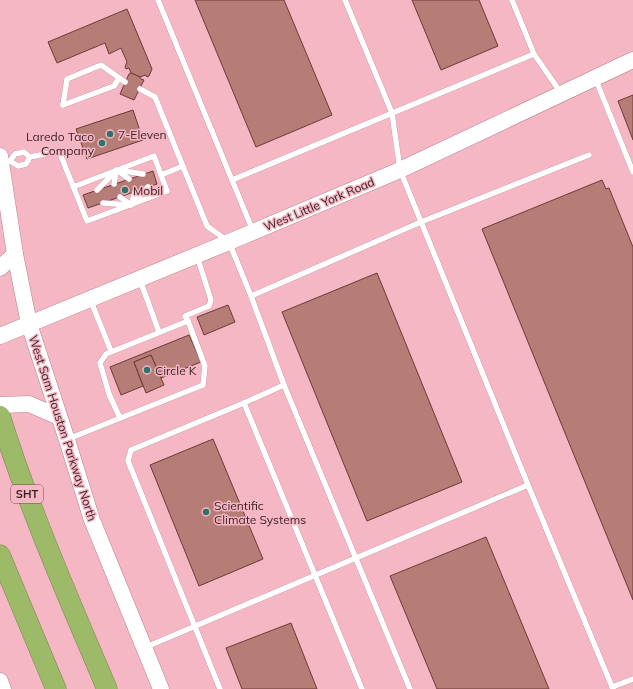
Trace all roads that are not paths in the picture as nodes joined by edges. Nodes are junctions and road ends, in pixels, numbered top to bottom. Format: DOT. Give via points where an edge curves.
graph roads {
  1 [pos="158,0"];
  2 [pos="345,0"];
  3 [pos="512,0"];
  4 [pos="534,54"];
  5 [pos="633,60"];
  6 [pos="119,78"];
  7 [pos="595,78"];
  8 [pos="125,82"];
  9 [pos="140,89"];
  10 [pos="561,94"];
  11 [pos="392,113"];
  12 [pos="589,155"];
  13 [pos="30,157"];
  14 [pos="4,160"];
  15 [pos="183,166"];
  16 [pos="116,170"];
  17 [pos="400,170"];
  18 [pos="633,172"];
  19 [pos="143,174"];
  20 [pos="161,175"];
  21 [pos="129,179"];
  22 [pos="232,180"];
  23 [pos="114,184"];
  24 [pos="73,187"];
  25 [pos="148,187"];
  26 [pos="97,190"];
  27 [pos="135,192"];
  28 [pos="120,197"];
  29 [pos="103,203"];
  30 [pos="131,205"];
  31 [pos="421,222"];
  32 [pos="253,232"];
  33 [pos="229,242"];
  34 [pos="15,254"];
  35 [pos="197,255"];
  36 [pos="0,268"];
  37 [pos="140,279"];
  38 [pos="251,296"];
  39 [pos="90,299"];
  40 [pos="188,321"];
  41 [pos="29,324"];
  42 [pos="159,332"];
  43 [pos="0,336"];
  44 [pos="111,351"];
  45 [pos="284,385"];
  46 [pos="244,403"];
  47 [pos="0,405"];
  48 [pos="0,416"];
  49 [pos="60,417"];
  50 [pos="120,418"];
  51 [pos="67,440"];
  52 [pos="528,485"];
  53 [pos="0,555"];
  54 [pos="356,558"];
  55 [pos="315,575"];
  56 [pos="195,626"];
  57 [pos="144,648"];
  58 [pos="633,679"];
  59 [pos="0,681"];
  60 [pos="613,688"];
  61 [pos="3,689"];
  62 [pos="56,689"];
  63 [pos="107,689"];
  64 [pos="161,689"];
  65 [pos="220,689"];
  66 [pos="362,689"];
  67 [pos="410,689"];
  1 -- 22 [label="lane"];
  2 -- 11 [label="lane"];
  3 -- 4 [label="lane"];
  4 -- 10 [label="lane"];
  4 -- 11 [label="lane"];
  5 -- 7 [label="main road, West Little York Road"];
  6 -- 6 [label="lane" via="101,65 68,79 63,105 114,86"];
  6 -- 8 [label="lane"];
  7 -- 10 [label="main road, West Little York Road"];
  7 -- 18 [label="lane"];
  9 -- 15 [label="lane" via="155,97"];
  10 -- 17 [label="main road, West Little York Road"];
  11 -- 17 [label="lane"];
  11 -- 22 [label="lane"];
  12 -- 31 [label="lane"];
  13 -- 14 [label="lane" via="24,152"];
  13 -- 14 [label="lane" via="26,164 18,166"];
  13 -- 24 [label="lane" via="59,151"];
  14 -- 34 [label="main road, West Sam Houston Parkway North"];
  15 -- 20 [label="lane"];
  15 -- 33 [label="lane" via="207,226"];
  16 -- 19 [label="lane"];
  16 -- 20 [label="lane" via="154,156"];
  16 -- 21 [label="lane"];
  16 -- 23 [label="lane"];
  16 -- 24 [label="lane"];
  16 -- 26 [label="lane"];
  17 -- 31 [label="lane"];
  17 -- 32 [label="main road, West Little York Road"];
  20 -- 30 [label="lane" via="167,191"];
  22 -- 32 [label="lane"];
  24 -- 30 [label="lane" via="87,221"];
  25 -- 30 [label="lane"];
  27 -- 30 [label="lane"];
  28 -- 30 [label="lane"];
  29 -- 30 [label="lane"];
  31 -- 38 [label="lane"];
  31 -- 52 [label="lane"];
  32 -- 33 [label="main road, West Little York Road"];
  33 -- 35 [label="main road, West Little York Road"];
  33 -- 38 [label="lane"];
  34 -- 36 [label="main road"];
  34 -- 41 [label="main road, West Sam Houston Parkway North"];
  35 -- 37 [label="main road, West Little York Road"];
  35 -- 40 [label="lane" via="211,300 209,306 185,316"];
  37 -- 39 [label="main road, West Little York Road"];
  37 -- 42 [label="lane"];
  38 -- 45 [label="lane"];
  39 -- 41 [label="main road, West Little York Road"];
  39 -- 44 [label="lane"];
  40 -- 42 [label="lane"];
  40 -- 50 [label="lane" via="205,366 203,385"];
  41 -- 43 [label="main road, West Little York Road"];
  41 -- 49 [label="main road, West Sam Houston Parkway North"];
  42 -- 44 [label="lane"];
  44 -- 50 [label="lane" via="100,363"];
  45 -- 46 [label="lane"];
  45 -- 54 [label="lane"];
  46 -- 55 [label="lane"];
  46 -- 56 [label="lane" via="131,450 128,461"];
  47 -- 49 [label="main road" via="29,404"];
  48 -- 63 [label="highway, SHT" via="58,572"];
  49 -- 51 [label="main road, West Sam Houston Parkway North"];
  50 -- 51 [label="lane"];
  51 -- 57 [label="main road, West Sam Houston Parkway North" via="92,520"];
  52 -- 54 [label="lane"];
  52 -- 60 [label="lane"];
  53 -- 62 [label="highway"];
  54 -- 55 [label="lane"];
  54 -- 67 [label="lane"];
  55 -- 56 [label="lane"];
  55 -- 66 [label="lane"];
  56 -- 57 [label="lane"];
  56 -- 65 [label="lane"];
  57 -- 64 [label="main road, West Sam Houston Parkway North"];
  58 -- 60 [label="lane"];
  59 -- 61 [label="main road"];
}
